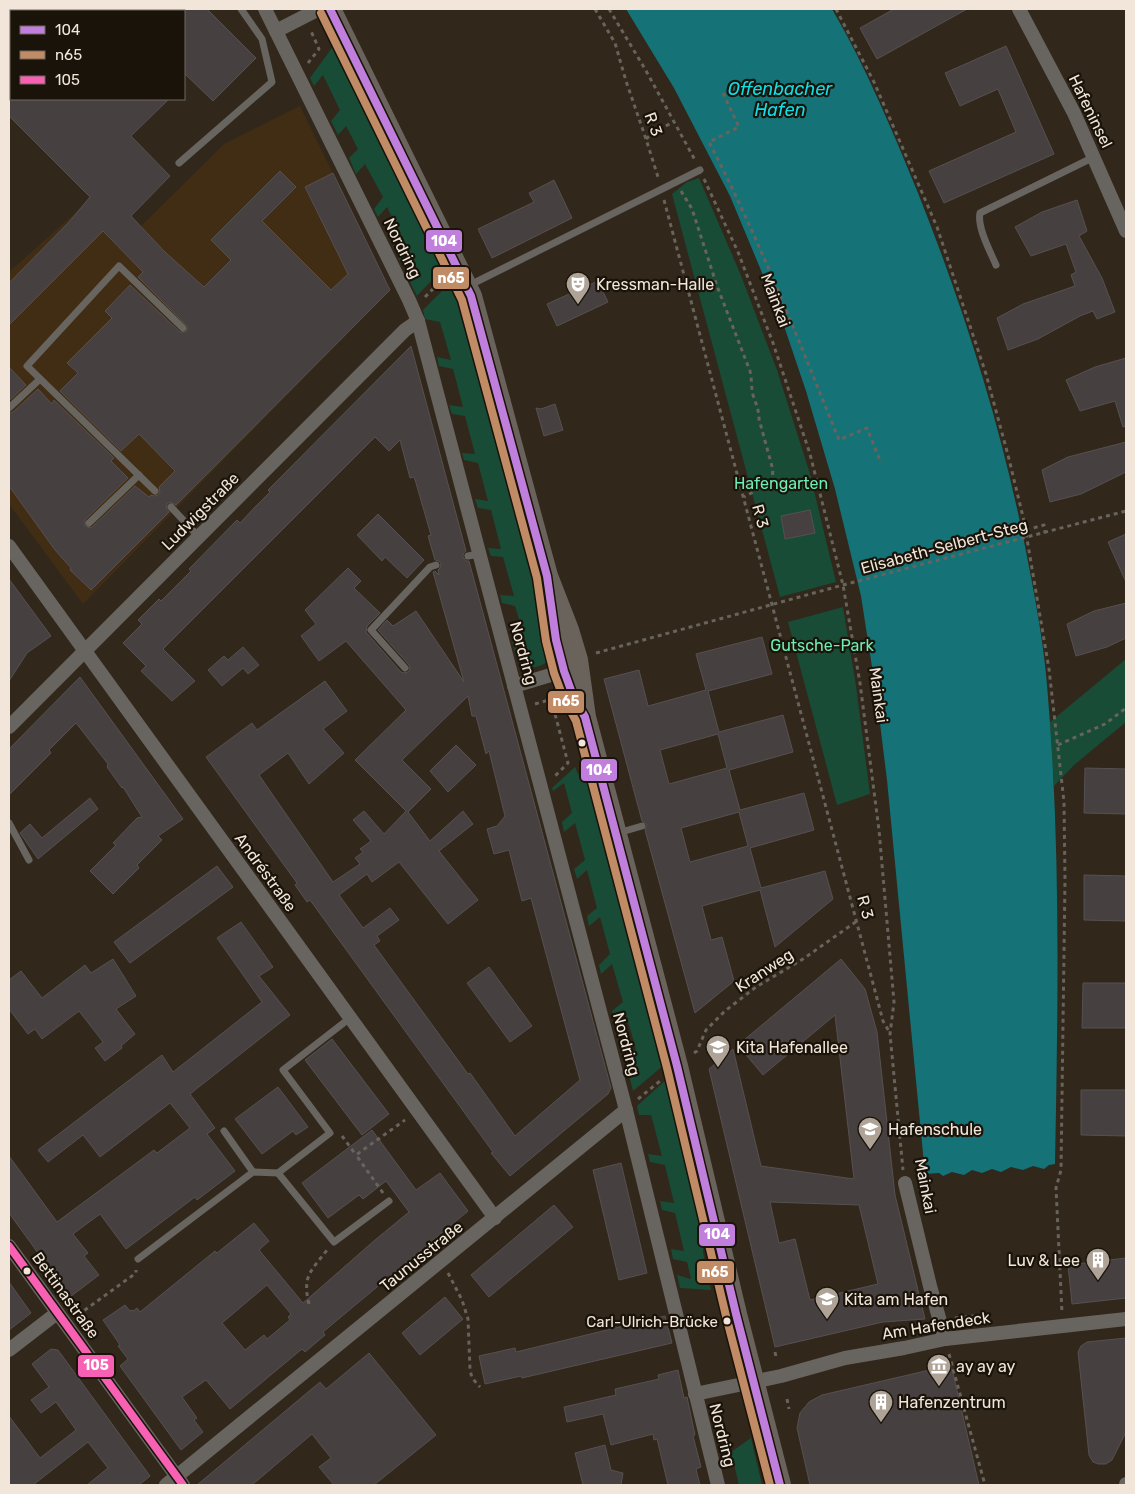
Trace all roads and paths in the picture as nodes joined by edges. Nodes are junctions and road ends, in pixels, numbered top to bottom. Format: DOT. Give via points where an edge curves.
graph roads {
  1 [pos="241,9"];
  2 [pos="265,9"];
  3 [pos="319,9"];
  4 [pos="330,9"];
  5 [pos="595,9"];
  6 [pos="609,9"];
  7 [pos="836,9"];
  8 [pos="1019,9"];
  9 [pos="276,31"];
  10 [pos="311,31"];
  11 [pos="262,38"];
  12 [pos="298,75"];
  13 [pos="723,93"];
  14 [pos="674,122"];
  15 [pos="646,139"];
  16 [pos="1094,157"];
  17 [pos="179,163"];
  18 [pos="700,170"];
  19 [pos="675,182"];
  20 [pos="661,190"];
  21 [pos="1126,231"];
  22 [pos="457,265"];
  23 [pos="996,265"];
  24 [pos="467,286"];
  25 [pos="413,308"];
  26 [pos="418,322"];
  27 [pos="183,328"];
  28 [pos="40,379"];
  29 [pos="9,408"];
  30 [pos="881,463"];
  31 [pos="138,475"];
  32 [pos="155,491"];
  33 [pos="744,497"];
  34 [pos="171,506"];
  35 [pos="1126,510"];
  36 [pos="89,522"];
  37 [pos="1026,530"];
  38 [pos="1044,533"];
  39 [pos="199,537"];
  40 [pos="9,546"];
  41 [pos="436,565"];
  42 [pos="547,576"];
  43 [pos="843,585"];
  44 [pos="772,605"];
  45 [pos="85,652"];
  46 [pos="593,654"];
  47 [pos="404,668"];
  48 [pos="564,671"];
  49 [pos="514,686"];
  50 [pos="556,698"];
  51 [pos="551,699"];
  52 [pos="1126,708"];
  53 [pos="520,709"];
  54 [pos="585,717"];
  55 [pos="9,727"];
  56 [pos="1058,745"];
  57 [pos="541,788"];
  58 [pos="9,823"];
  59 [pos="642,826"];
  60 [pos="616,833"];
  61 [pos="30,860"];
  62 [pos="857,920"];
  63 [pos="350,1018"];
  64 [pos="890,1034"];
  65 [pos="697,1051"];
  66 [pos="677,1066"];
  67 [pos="418,1110"];
  68 [pos="626,1110"];
  69 [pos="224,1131"];
  70 [pos="330,1134"];
  71 [pos="356,1155"];
  72 [pos="253,1172"];
  73 [pos="278,1173"];
  74 [pos="905,1183"];
  75 [pos="389,1201"];
  76 [pos="495,1218"];
  77 [pos="334,1242"];
  78 [pos="9,1246"];
  79 [pos="138,1260"];
  80 [pos="442,1261"];
  81 [pos="309,1304"];
  82 [pos="57,1313"];
  83 [pos="1126,1319"];
  84 [pos="66,1324"];
  85 [pos="1063,1326"];
  86 [pos="945,1339"];
  87 [pos="9,1350"];
  88 [pos="775,1352"];
  89 [pos="776,1357"];
  90 [pos="753,1382"];
  91 [pos="480,1387"];
  92 [pos="695,1394"];
  93 [pos="787,1399"];
  94 [pos="783,1412"];
  95 [pos="176,1482"];
  96 [pos="718,1485"];
  97 [pos="780,1485"];
  98 [pos="985,1485"];
  1 -- 11 [label="lane"];
  2 -- 9 [label="street, Nordring"];
  3 -- 9 [label="street"];
  4 -- 22 [label="main road"];
  5 -- 15 [label="path, R 3" via="615,43"];
  6 -- 14 [label="path, Mainkai"];
  7 -- 37 [label="path" via="874,82 937,227 986,374"];
  8 -- 16 [label="street, Hafeninsel"];
  9 -- 11 [label="lane"];
  9 -- 12 [label="street, Nordring"];
  10 -- 12 [label="path" via="319,49"];
  11 -- 17 [label="lane" via="272,82"];
  12 -- 25 [label="street, Nordring"];
  13 -- 30 [label="path" via="739,127 709,142 750,224 839,440 867,428"];
  14 -- 15 [label="path"];
  14 -- 18 [label="path, Mainkai"];
  15 -- 20 [label="path, R 3"];
  16 -- 21 [label="street, Hafeninsel"];
  16 -- 23 [label="lane" via="980,213 984,237"];
  18 -- 19 [label="lane"];
  18 -- 43 [label="path, Mainkai" via="738,252 773,343 810,454"];
  19 -- 20 [label="lane"];
  19 -- 33 [label="path" via="692,209 750,372 758,419 773,470 772,479 766,485"];
  20 -- 24 [label="lane"];
  20 -- 33 [label="path, R 3"];
  22 -- 24 [label="main road"];
  22 -- 25 [label="path"];
  24 -- 42 [label="main road"];
  25 -- 26 [label="street, Nordring"];
  26 -- 39 [label="street, Ludwigstraße" via="405,330"];
  26 -- 49 [label="street, Nordring" via="474,555"];
  27 -- 28 [label="lane" via="119,266 27,366"];
  28 -- 29 [label="lane"];
  28 -- 31 [label="lane"];
  31 -- 32 [label="lane"];
  31 -- 36 [label="lane"];
  33 -- 44 [label="path, R 3"];
  34 -- 39 [label="lane"];
  35 -- 38 [label="path, Elisabeth-Selbert-Steg"];
  37 -- 38 [label="path" via="1044,526"];
  37 -- 56 [label="path"];
  38 -- 43 [label="path, Elisabeth-Selbert-Steg"];
  39 -- 45 [label="street, Ludwigstraße"];
  40 -- 45 [label="street, Andréstraße"];
  41 -- 47 [label="lane" via="430,567 371,630"];
  42 -- 48 [label="main road"];
  42 -- 54 [label="main road" via="577,660"];
  43 -- 44 [label="path, Elisabeth-Selbert-Steg"];
  43 -- 64 [label="path, Mainkai" via="860,683 879,830 894,1002"];
  44 -- 46 [label="path, Elisabeth-Selbert-Steg"];
  44 -- 62 [label="path, R 3"];
  45 -- 55 [label="street, Ludwigstraße"];
  45 -- 63 [label="street, Andréstraße"];
  48 -- 49 [label="street"];
  48 -- 54 [label="main road"];
  49 -- 53 [label="street, Nordring"];
  50 -- 51 [label="path"];
  51 -- 53 [label="path"];
  51 -- 57 [label="path" via="568,763"];
  52 -- 56 [label="path" via="1105,724"];
  53 -- 57 [label="street, Nordring"];
  54 -- 60 [label="main road"];
  56 -- 85 [label="path" via="1064,802 1065,879 1061,1170 1056,1188"];
  57 -- 68 [label="street, Nordring"];
  58 -- 61 [label="lane"];
  59 -- 60 [label="lane"];
  60 -- 66 [label="main road"];
  62 -- 64 [label="path, R 3" via="883,1021"];
  62 -- 65 [label="path, Kranweg" via="725,1011 706,1030"];
  63 -- 67 [label="street, Andréstraße"];
  63 -- 70 [label="lane" via="283,1070"];
  64 -- 74 [label="path, Mainkai"];
  66 -- 68 [label="path"];
  66 -- 90 [label="main road"];
  67 -- 71 [label="path"];
  67 -- 76 [label="street, Andréstraße"];
  68 -- 76 [label="street, Taunusstraße"];
  68 -- 92 [label="street, Nordring"];
  69 -- 72 [label="lane"];
  70 -- 71 [label="path" via="336,1129"];
  70 -- 73 [label="lane"];
  71 -- 75 [label="path"];
  72 -- 73 [label="lane"];
  72 -- 79 [label="lane"];
  73 -- 77 [label="lane"];
  74 -- 86 [label="street, Mainkai"];
  75 -- 77 [label="lane"];
  76 -- 80 [label="street, Taunusstraße"];
  77 -- 81 [label="path" via="307,1279"];
  78 -- 82 [label="street, Bettinastraße"];
  79 -- 84 [label="path" via="136,1273"];
  80 -- 91 [label="path" via="466,1311 470,1370"];
  80 -- 95 [label="street, Taunusstraße"];
  82 -- 84 [label="street, Bettinastraße"];
  82 -- 87 [label="street"];
  83 -- 85 [label="street, Am Hafendeck"];
  84 -- 95 [label="street, Bettinastraße"];
  85 -- 86 [label="street, Am Hafendeck"];
  86 -- 90 [label="street, Am Hafendeck" via="845,1358"];
  86 -- 98 [label="path"];
  88 -- 89 [label="path"];
  90 -- 92 [label="street, Nordring"];
  90 -- 97 [label="main road"];
  92 -- 96 [label="street, Nordring"];
  93 -- 94 [label="path" via="789,1410"];
}
